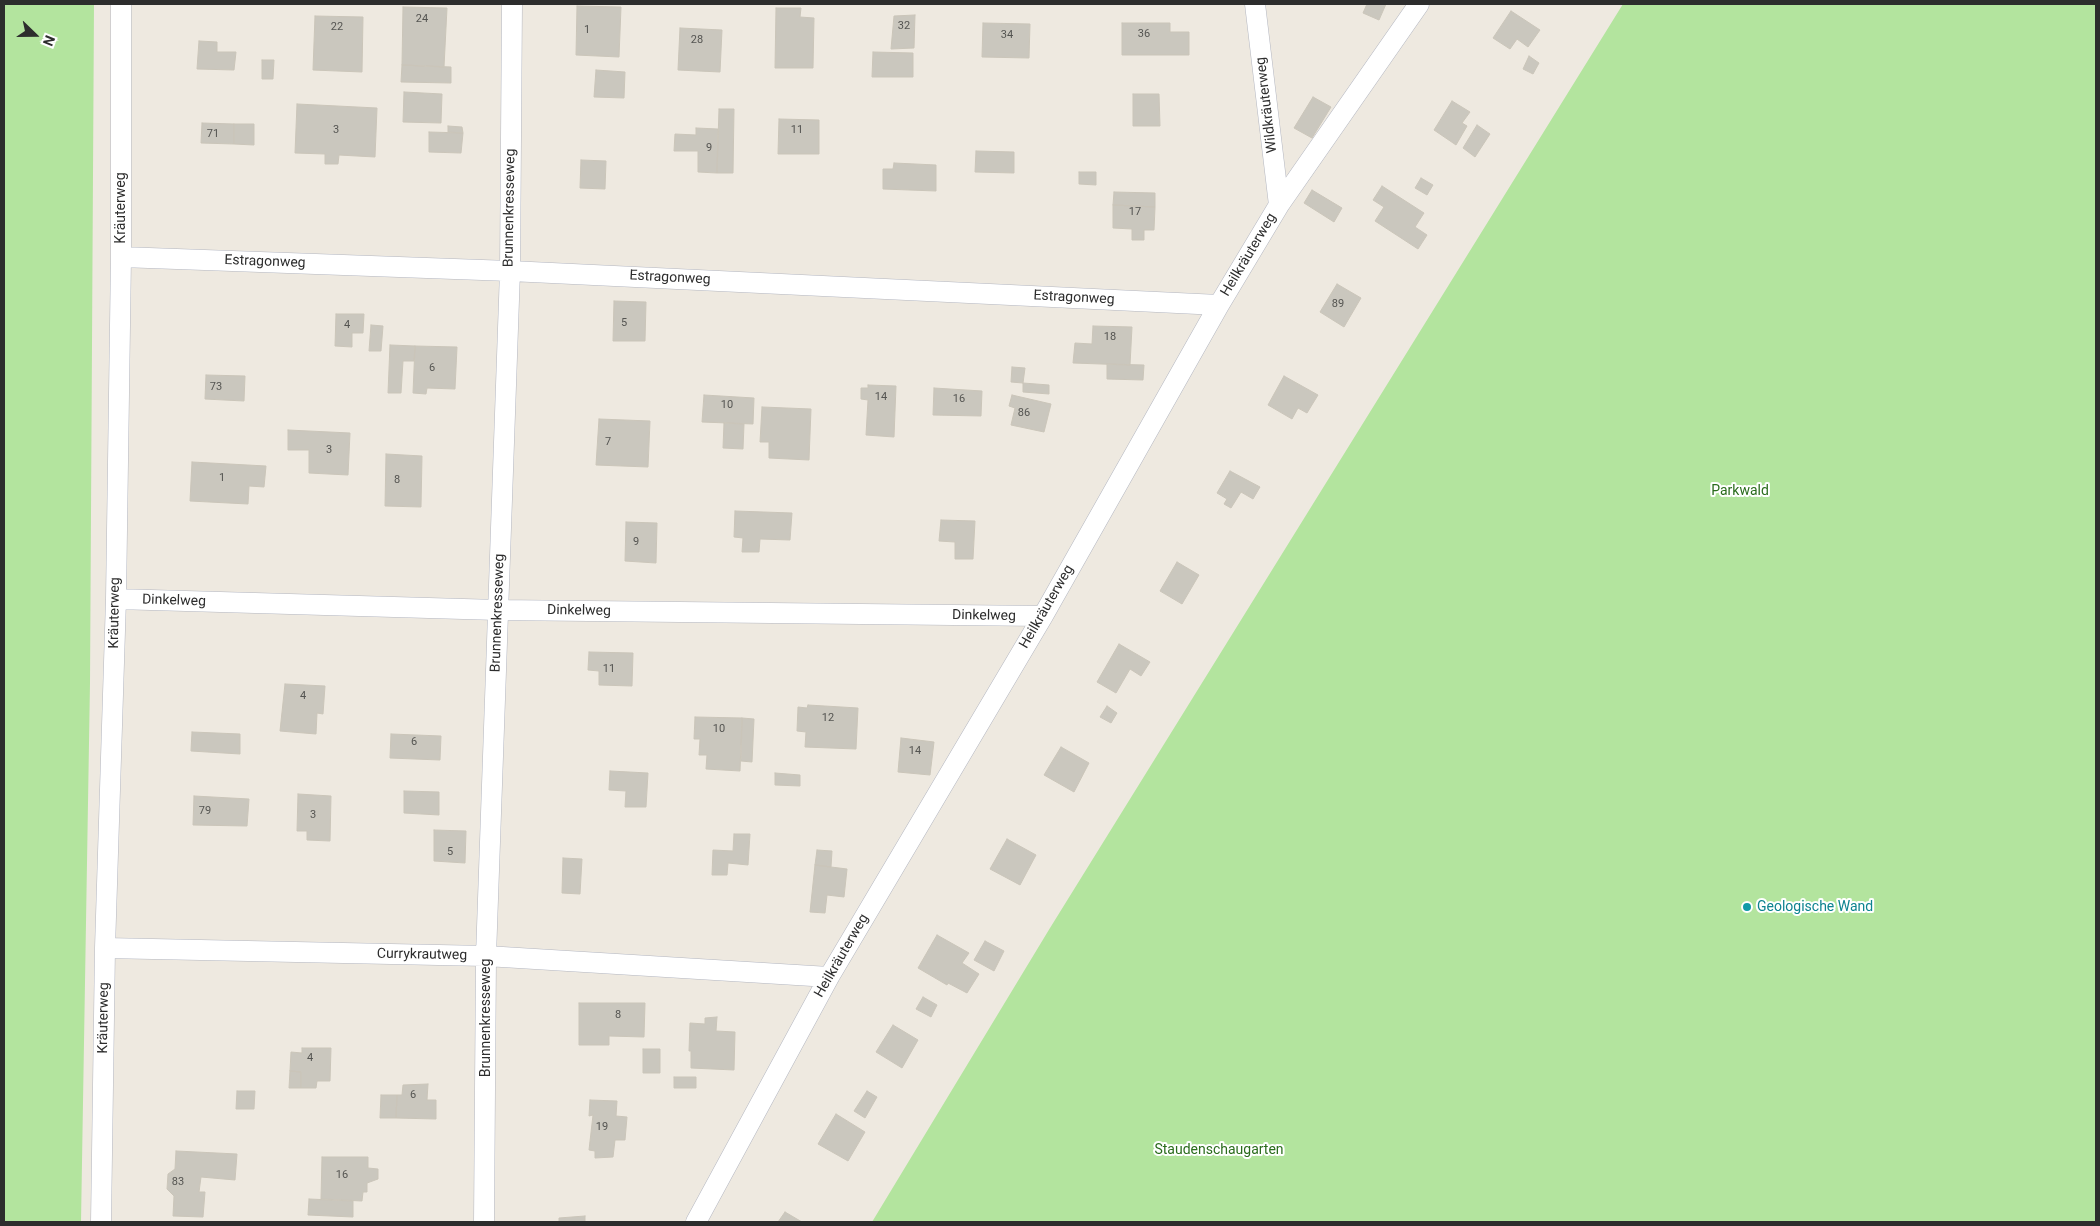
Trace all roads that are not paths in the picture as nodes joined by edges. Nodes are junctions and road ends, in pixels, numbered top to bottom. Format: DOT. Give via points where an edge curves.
graph roads {
  1 [pos="121,4"];
  2 [pos="512,4"];
  3 [pos="1255,4"];
  4 [pos="1419,4"];
  5 [pos="1279,205"];
  6 [pos="120,257"];
  7 [pos="510,271"];
  8 [pos="1219,305"];
  9 [pos="116,599"];
  10 [pos="498,610"];
  11 [pos="1043,616"];
  12 [pos="105,948"];
  13 [pos="486,956"];
  14 [pos="829,977"];
  15 [pos="101,1222"];
  16 [pos="484,1222"];
  17 [pos="696,1222"];
  1 -- 6 [label="lane, Kräuterweg"];
  2 -- 7 [label="lane, Brunnenkresseweg"];
  3 -- 5 [label="lane, Wildkräuterweg"];
  4 -- 5 [label="lane, Heilkräuterweg"];
  5 -- 8 [label="lane, Heilkräuterweg"];
  6 -- 7 [label="lane, Estragonweg"];
  6 -- 9 [label="lane, Kräuterweg"];
  7 -- 8 [label="lane, Estragonweg"];
  7 -- 10 [label="lane, Brunnenkresseweg"];
  8 -- 11 [label="lane, Heilkräuterweg"];
  9 -- 10 [label="lane, Dinkelweg"];
  9 -- 12 [label="lane, Kräuterweg"];
  10 -- 11 [label="lane, Dinkelweg"];
  10 -- 13 [label="lane, Brunnenkresseweg"];
  11 -- 14 [label="lane, Heilkräuterweg"];
  12 -- 13 [label="lane, Currykrautweg"];
  12 -- 15 [label="lane, Kräuterweg"];
  13 -- 14 [label="lane, Currykrautweg"];
  13 -- 16 [label="lane, Brunnenkresseweg"];
  14 -- 17 [label="lane, Heilkräuterweg"];
}
